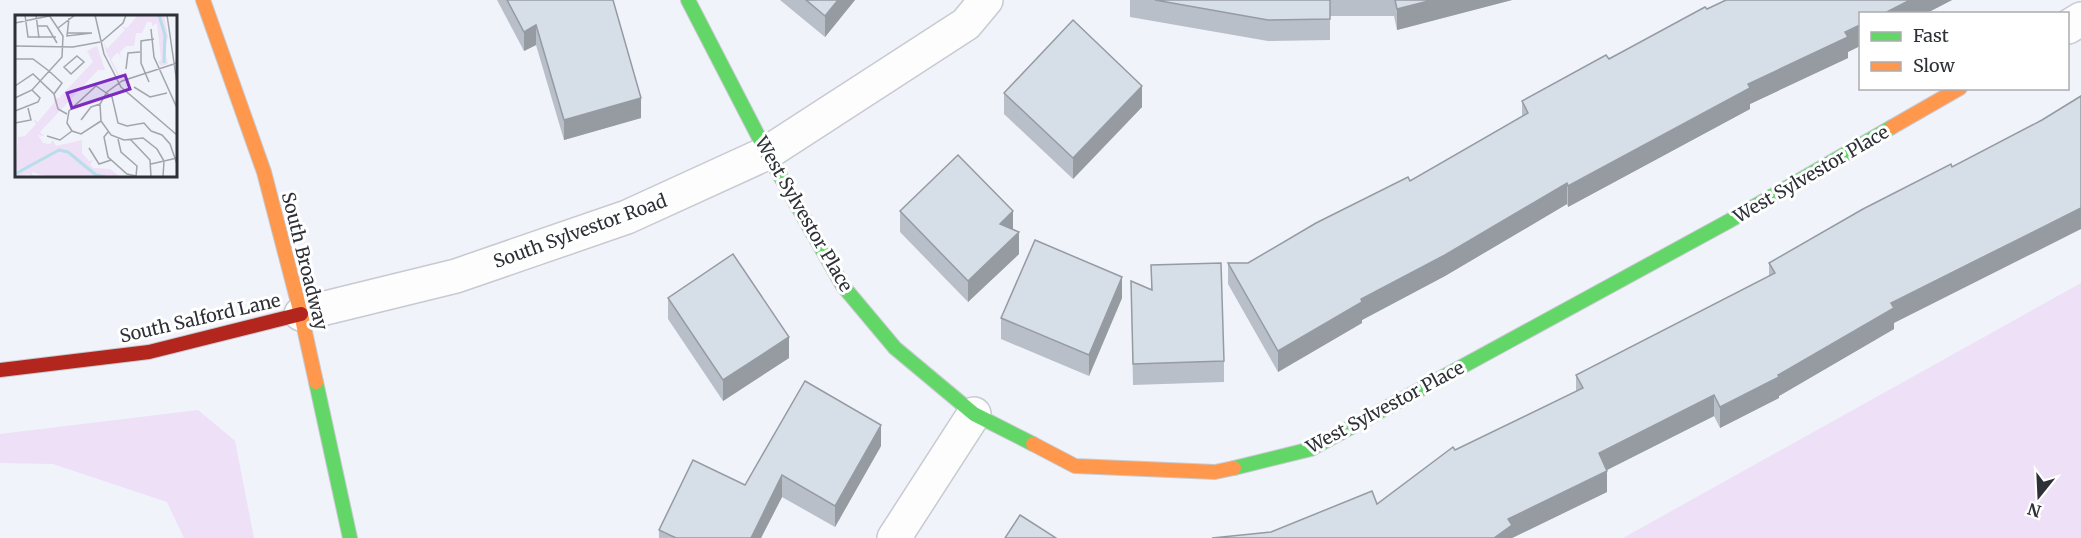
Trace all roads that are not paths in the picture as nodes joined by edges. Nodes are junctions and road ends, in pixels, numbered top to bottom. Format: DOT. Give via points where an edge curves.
graph roads {
  1 [pos="203,0"];
  2 [pos="688,0"];
  3 [pos="986,0"];
  4 [pos="1957,90"];
  5 [pos="767,153"];
  6 [pos="301,314"];
  7 [pos="0,370"];
  8 [pos="974,414"];
  9 [pos="350,538"];
  10 [pos="894,538"];
  1 -- 6 [label="street, South Broadway" via="264,172"];
  2 -- 5 [label="street, West Sylvestor Place"];
  3 -- 5 [label="street, South Sylvestor Road" via="966,24"];
  4 -- 8 [label="street, West Sylvestor Place" via="1729,221 1311,449 1215,472 1075,466"];
  5 -- 6 [label="street, South Sylvestor Road" via="627,217 477,269"];
  5 -- 8 [label="street, West Sylvestor Place" via="843,286 895,348"];
  6 -- 7 [label="street, South Salford Lane" via="149,352"];
  6 -- 9 [label="street, South Broadway"];
  8 -- 10 [label="street"];
}
